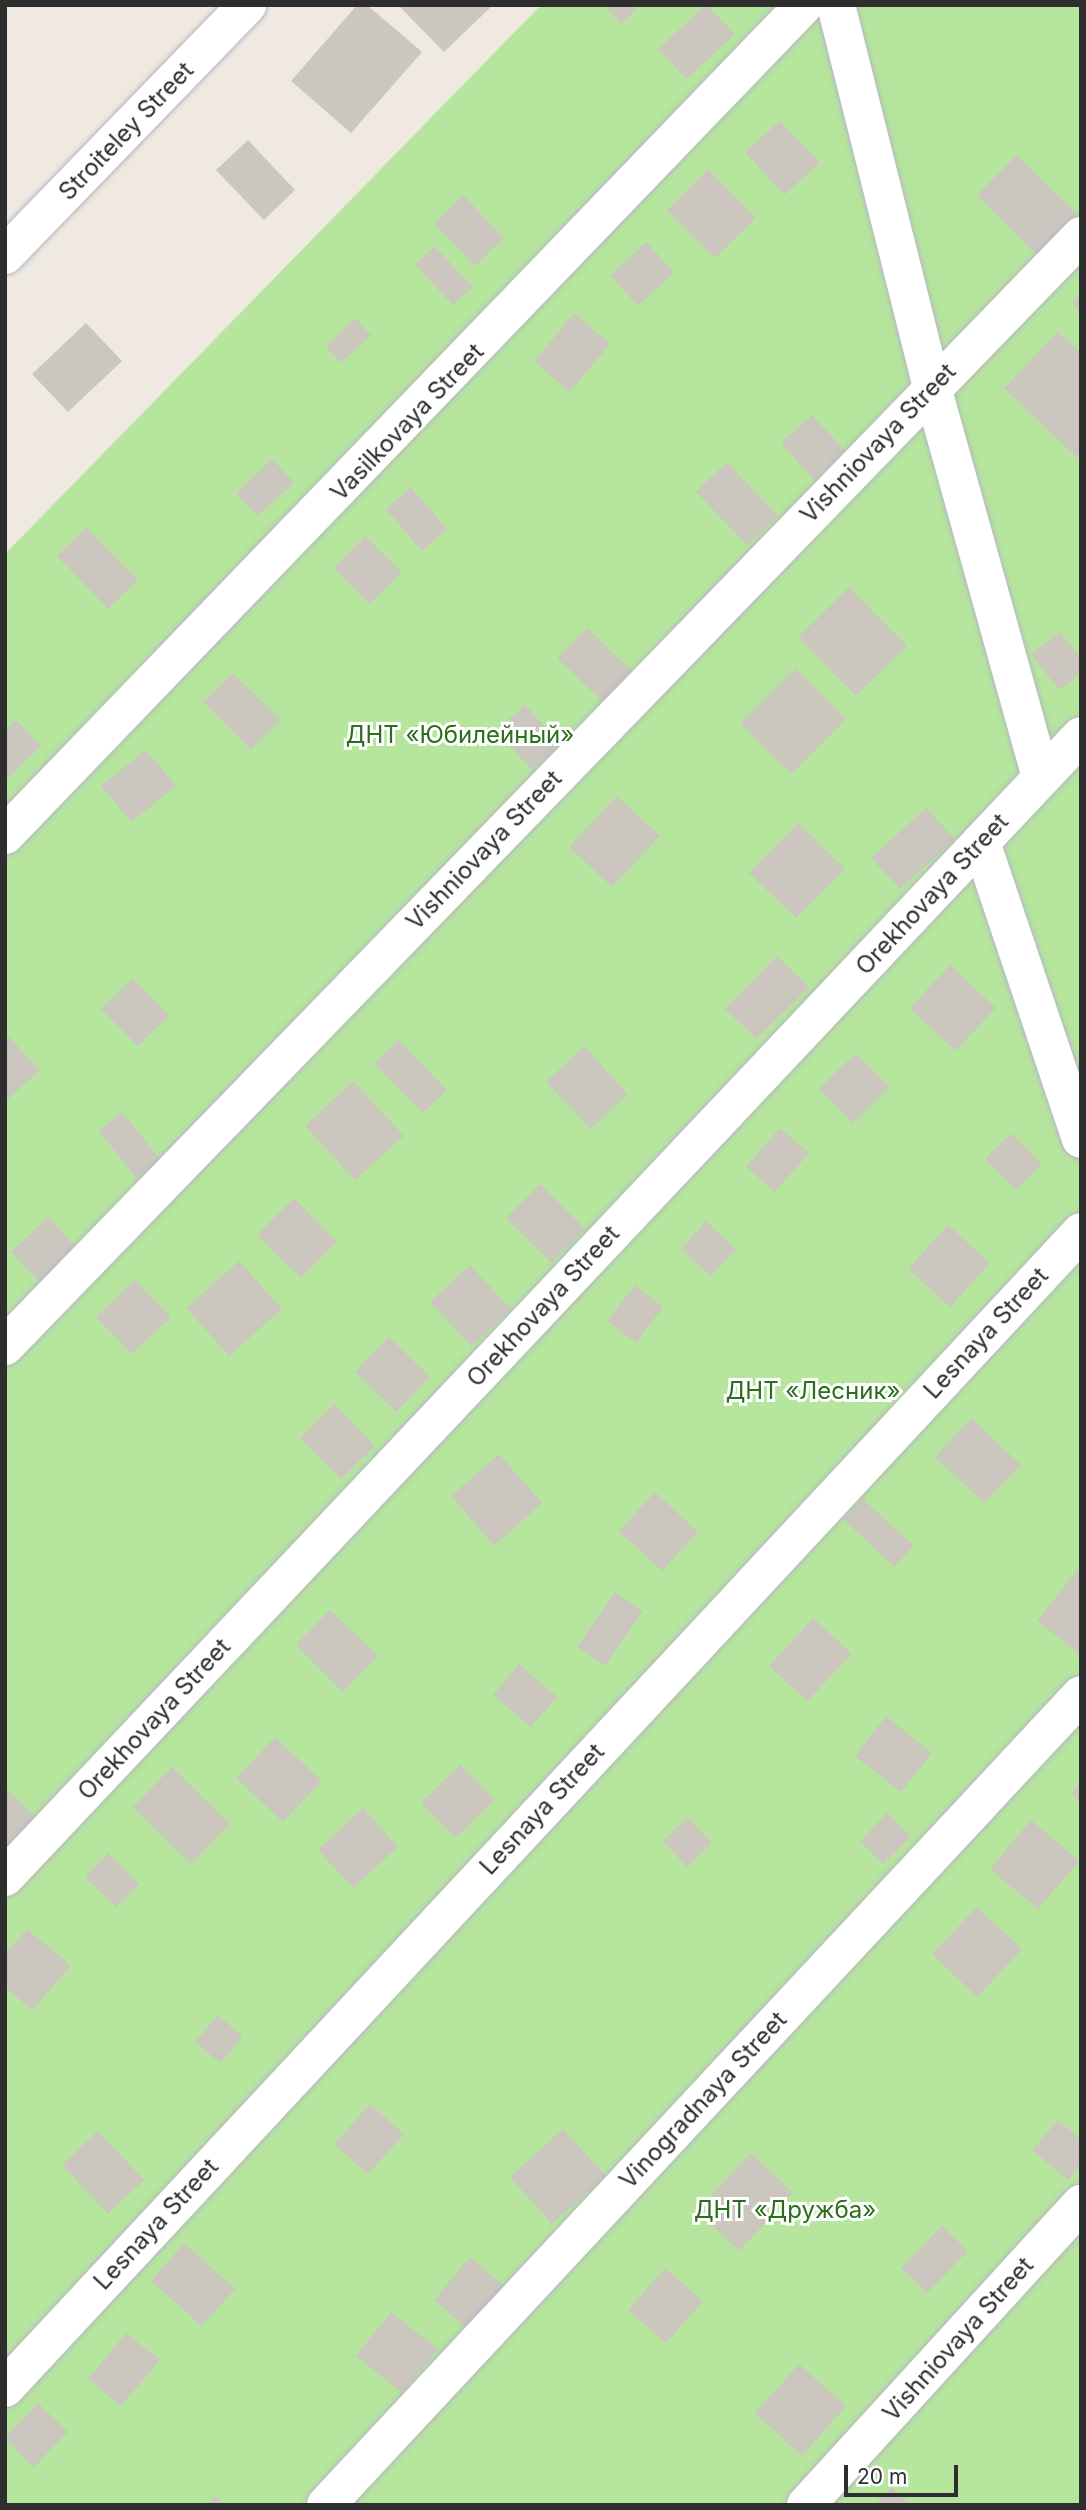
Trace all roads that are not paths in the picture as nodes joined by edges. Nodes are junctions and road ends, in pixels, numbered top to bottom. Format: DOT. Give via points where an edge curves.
graph roads {
  1 [pos="247,5"];
  2 [pos="804,5"];
  3 [pos="836,5"];
  4 [pos="1081,236"];
  5 [pos="5,256"];
  6 [pos="932,387"];
  7 [pos="1081,736"];
  8 [pos="1041,778"];
  9 [pos="5,835"];
  10 [pos="981,842"];
  11 [pos="1081,1139"];
  12 [pos="1081,1232"];
  13 [pos="5,1346"];
  14 [pos="1081,1695"];
  15 [pos="5,1877"];
  16 [pos="1081,2204"];
  17 [pos="5,2388"];
  18 [pos="326,2505"];
  19 [pos="806,2505"];
  1 -- 5 [label="street, Stroiteley Street"];
  2 -- 9 [label="street, Vasilkovaya Street"];
  3 -- 6 [label="street"];
  4 -- 6 [label="street, Vishniovaya Street"];
  6 -- 8 [label="street"];
  6 -- 13 [label="street, Vishniovaya Street"];
  7 -- 8 [label="street, Orekhovaya Street"];
  8 -- 10 [label="street, Orekhovaya Street"];
  10 -- 11 [label="street"];
  10 -- 15 [label="street, Orekhovaya Street"];
  12 -- 17 [label="street, Lesnaya Street"];
  14 -- 18 [label="street, Vinogradnaya Street"];
  16 -- 19 [label="street, Vishniovaya Street"];
}
